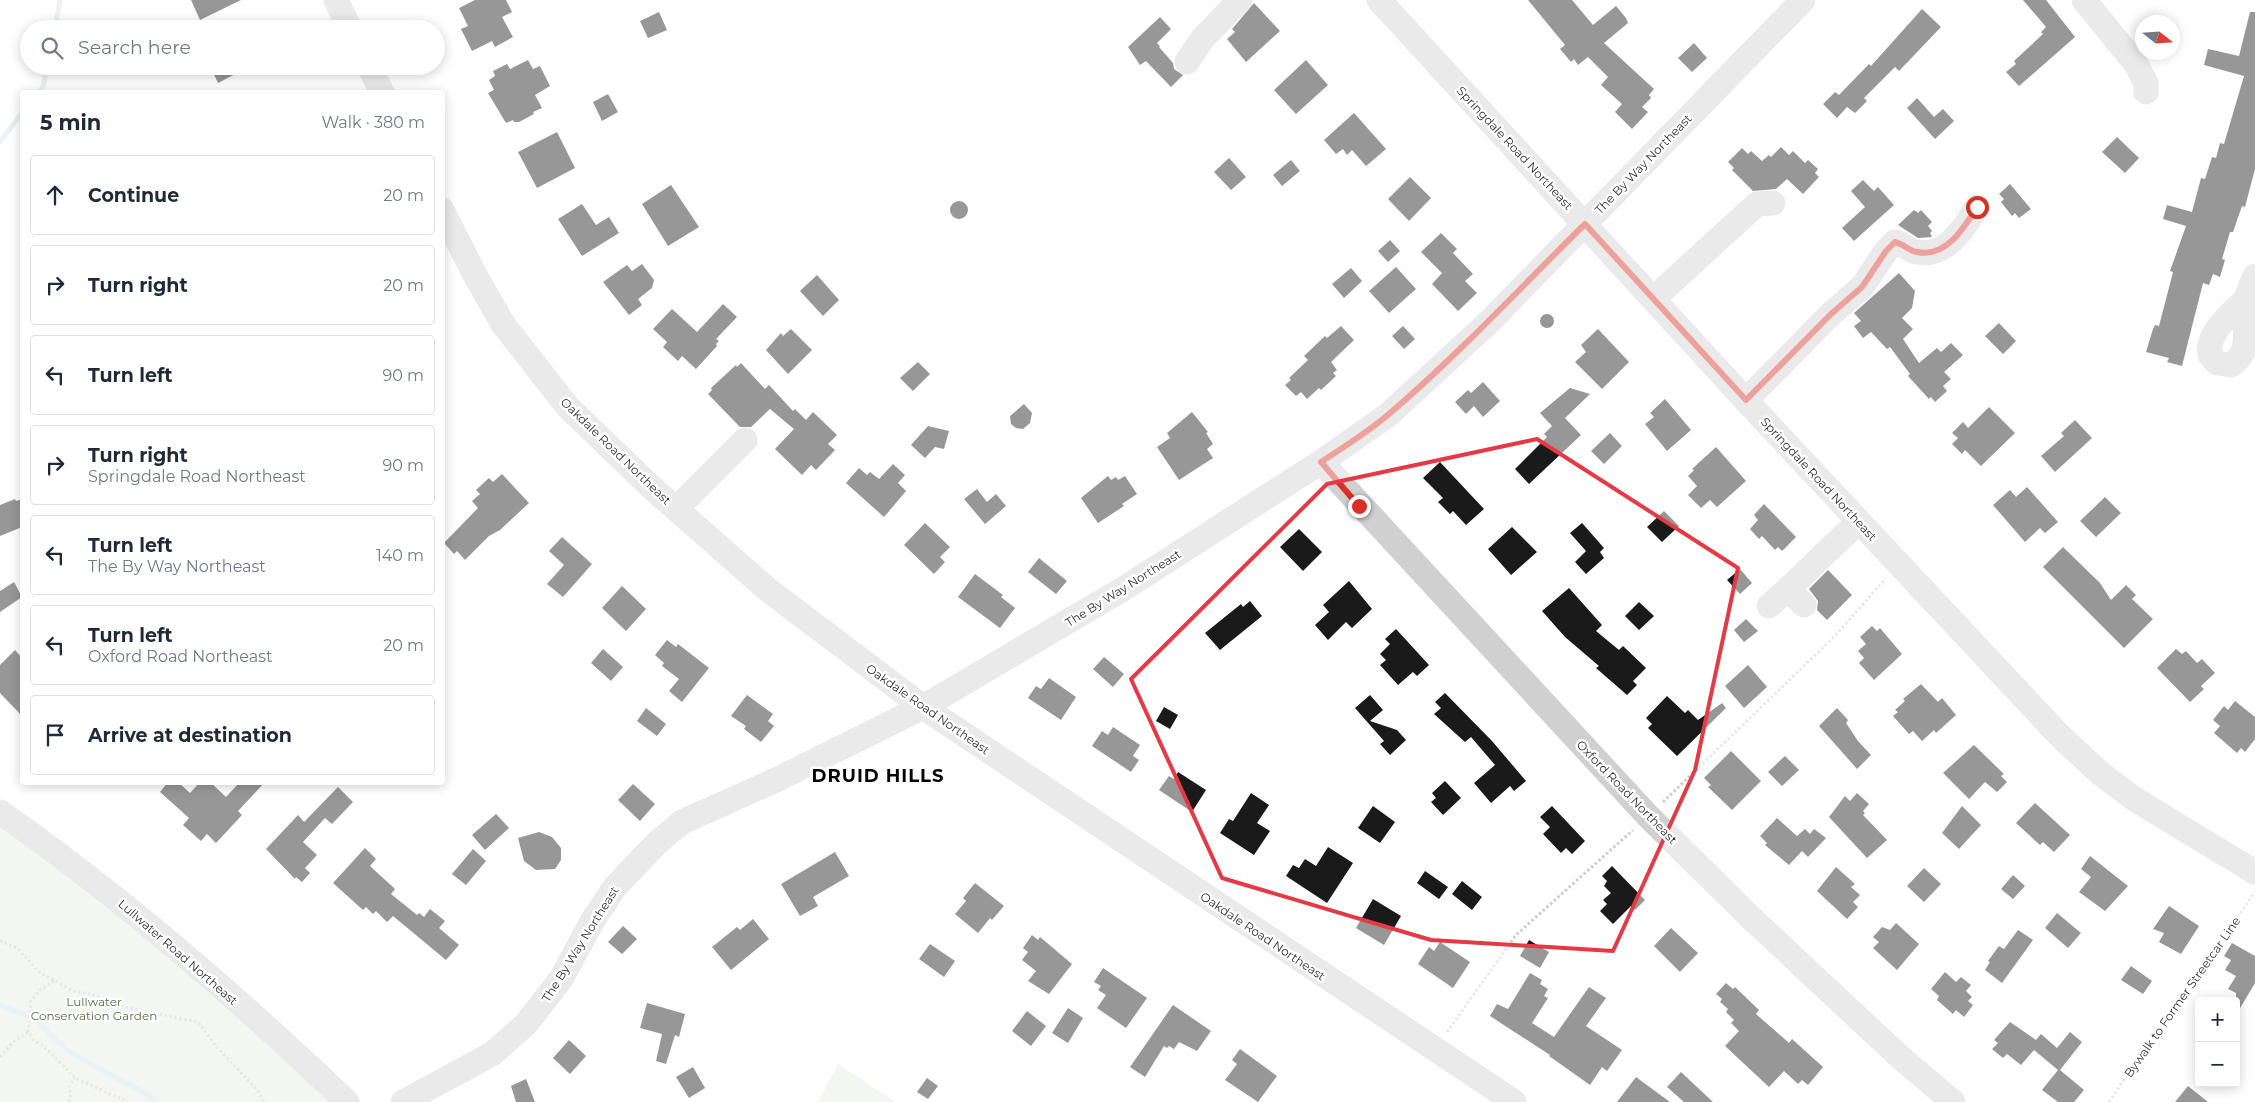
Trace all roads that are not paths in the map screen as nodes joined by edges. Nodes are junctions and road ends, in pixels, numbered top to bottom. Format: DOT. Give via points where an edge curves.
graph roads {
  1 [pos="336,0"];
  2 [pos="1240,0"];
  3 [pos="1379,0"];
  4 [pos="1803,0"];
  5 [pos="2084,0"];
  6 [pos="346,20"];
  7 [pos="1187,62"];
  8 [pos="374,75"];
  9 [pos="381,90"];
  10 [pos="2146,92"];
  11 [pos="1773,203"];
  12 [pos="1977,207"];
  13 [pos="445,215"];
  14 [pos="1585,224"];
  15 [pos="2255,276"];
  16 [pos="1653,299"];
  17 [pos="2246,300"];
  18 [pos="1746,400"];
  19 [pos="745,440"];
  20 [pos="1321,462"];
  21 [pos="676,509"];
  22 [pos="1858,522"];
  23 [pos="1769,606"];
  24 [pos="923,707"];
  25 [pos="0,812"];
  26 [pos="2255,872"];
  27 [pos="347,1102"];
  28 [pos="403,1102"];
  29 [pos="1514,1102"];
  30 [pos="1953,1102"];
  1 -- 6 [label="street"];
  2 -- 7 [label="street" via="1202,38"];
  3 -- 14 [label="street, Springdale Road Northeast"];
  4 -- 14 [label="street, The By Way Northeast"];
  5 -- 10 [label="street" via="2136,64 2146,83"];
  8 -- 9 [label="street"];
  11 -- 16 [label="street" via="1757,204"];
  12 -- 18 [label="street" via="1962,230 1939,250 1915,252 1895,242 1862,287"];
  13 -- 21 [label="street, Oakdale Road Northeast" via="486,297 533,364 567,406"];
  14 -- 16 [label="street, Springdale Road Northeast"];
  14 -- 20 [label="street, The By Way Northeast" via="1388,415"];
  15 -- 17 [label="street"];
  16 -- 18 [label="street, Springdale Road Northeast"];
  18 -- 22 [label="street, Springdale Road Northeast"];
  19 -- 21 [label="street"];
  20 -- 24 [label="street, The By Way Northeast" via="1130,584"];
  20 -- 30 [label="street, Oxford Road Northeast" via="1648,816 1749,916"];
  21 -- 24 [label="street, Oakdale Road Northeast" via="767,589"];
  22 -- 23 [label="street" via="1796,597"];
  22 -- 26 [label="street, Springdale Road Northeast" via="2059,735 2101,774 2136,800"];
  24 -- 28 [label="street, The By Way Northeast" via="776,780 682,822 668,832 615,887 561,979 526,1024 492,1054"];
  24 -- 29 [label="street, Oakdale Road Northeast"];
  25 -- 27 [label="street, Lullwater Road Northeast" via="140,918"];
}
